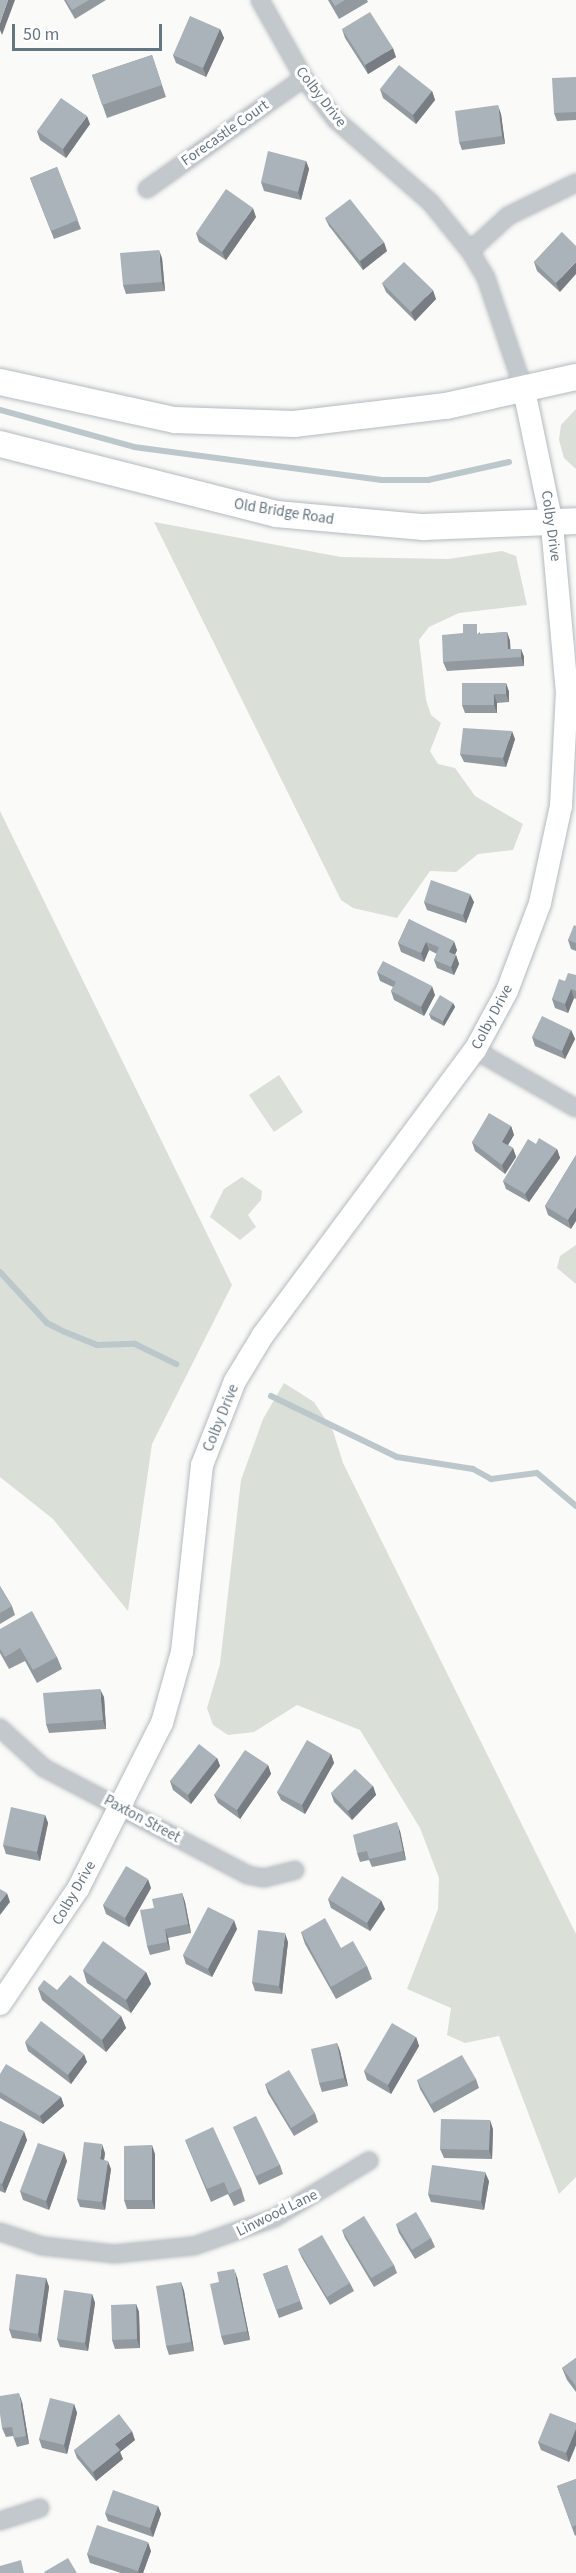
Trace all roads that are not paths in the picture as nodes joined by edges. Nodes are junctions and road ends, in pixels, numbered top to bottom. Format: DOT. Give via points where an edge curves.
graph roads {
  1 [pos="260,0"];
  2 [pos="304,78"];
  3 [pos="576,183"];
  4 [pos="147,189"];
  5 [pos="470,250"];
  6 [pos="576,377"];
  7 [pos="0,382"];
  8 [pos="524,390"];
  9 [pos="0,444"];
  10 [pos="564,522"];
  11 [pos="476,1050"];
  12 [pos="576,1108"];
  13 [pos="0,1728"];
  14 [pos="121,1808"];
  15 [pos="295,1870"];
  16 [pos="0,2004"];
  17 [pos="369,2161"];
  18 [pos="0,2232"];
  19 [pos="40,2508"];
  20 [pos="0,2521"];
  1 -- 2 [label="street, Colby Drive"];
  2 -- 4 [label="street, Forecastle Court"];
  2 -- 5 [label="street, Colby Drive" via="336,120 431,203"];
  3 -- 5 [label="street" via="508,216"];
  5 -- 8 [label="street, Colby Drive" via="486,278"];
  6 -- 8 [label="main road"];
  7 -- 8 [label="main road" via="116,411 222,424 368,417"];
  8 -- 10 [label="street, Colby Drive"];
  9 -- 10 [label="main road, Old Bridge Road" via="276,514 423,527"];
  10 -- 11 [label="street, Colby Drive" via="567,693 561,806 527,942"];
  11 -- 12 [label="street"];
  11 -- 14 [label="street, Colby Drive" via="263,1335 235,1381 202,1466 177,1676 151,1749"];
  13 -- 14 [label="street, Paxton Street" via="44,1768"];
  14 -- 15 [label="street, Paxton Street" via="248,1875 280,1876"];
  14 -- 16 [label="street, Colby Drive" via="78,1889"];
  17 -- 18 [label="street, Linwood Lane" via="274,2218 194,2246 114,2254 42,2246"];
  19 -- 20 [label="street"];
}
